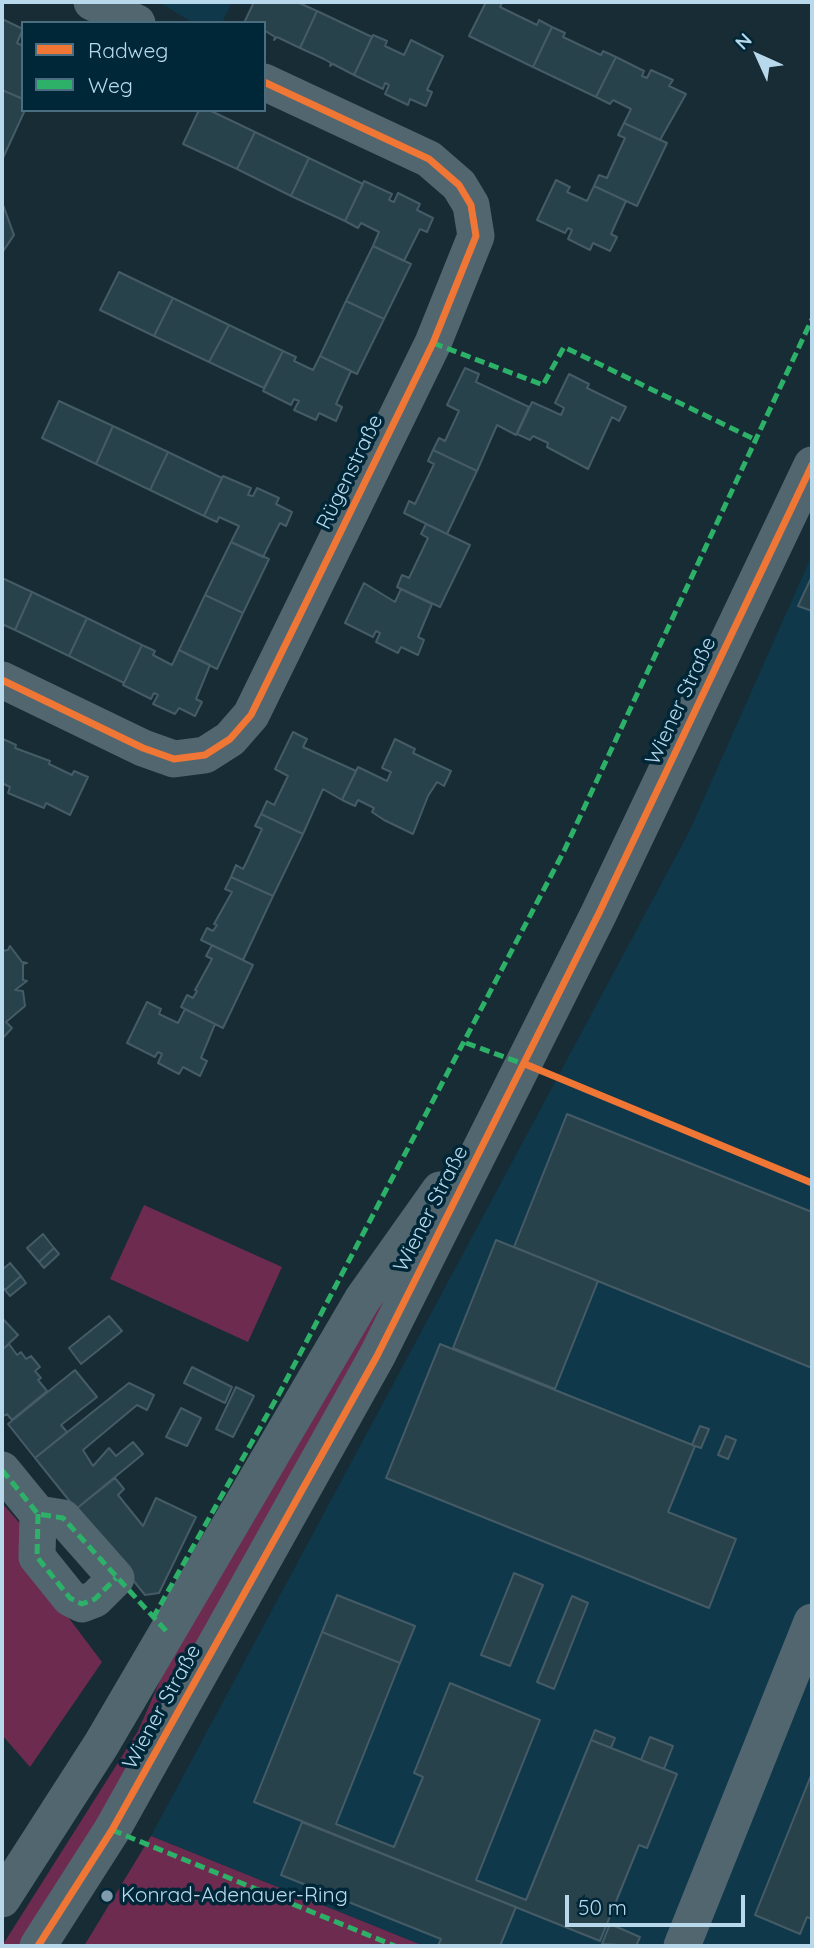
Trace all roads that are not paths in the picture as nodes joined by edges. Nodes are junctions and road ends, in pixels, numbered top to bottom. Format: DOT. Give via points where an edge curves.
graph roads {
  1 [pos="92,2"];
  2 [pos="133,21"];
  3 [pos="266,83"];
  4 [pos="812,465"];
  5 [pos="2,680"];
  6 [pos="524,1064"];
  7 [pos="2,1470"];
  8 [pos="38,1514"];
  9 [pos="812,1622"];
  10 [pos="2,1899"];
  11 [pos="38,1946"];
  12 [pos="682,1946"];
  1 -- 2 [label="street"];
  3 -- 5 [label="street, Rügenstraße" via="429,159 459,185 471,205 476,236 433,342 251,715 230,739 205,755 174,759"];
  4 -- 6 [label="street, Wiener Straße"];
  6 -- 10 [label="street, Wiener Straße" via="362,1300 108,1734"];
  6 -- 11 [label="street, Wiener Straße" via="370,1368 119,1819"];
  7 -- 8 [label="street"];
  9 -- 12 [label="street"];
}
